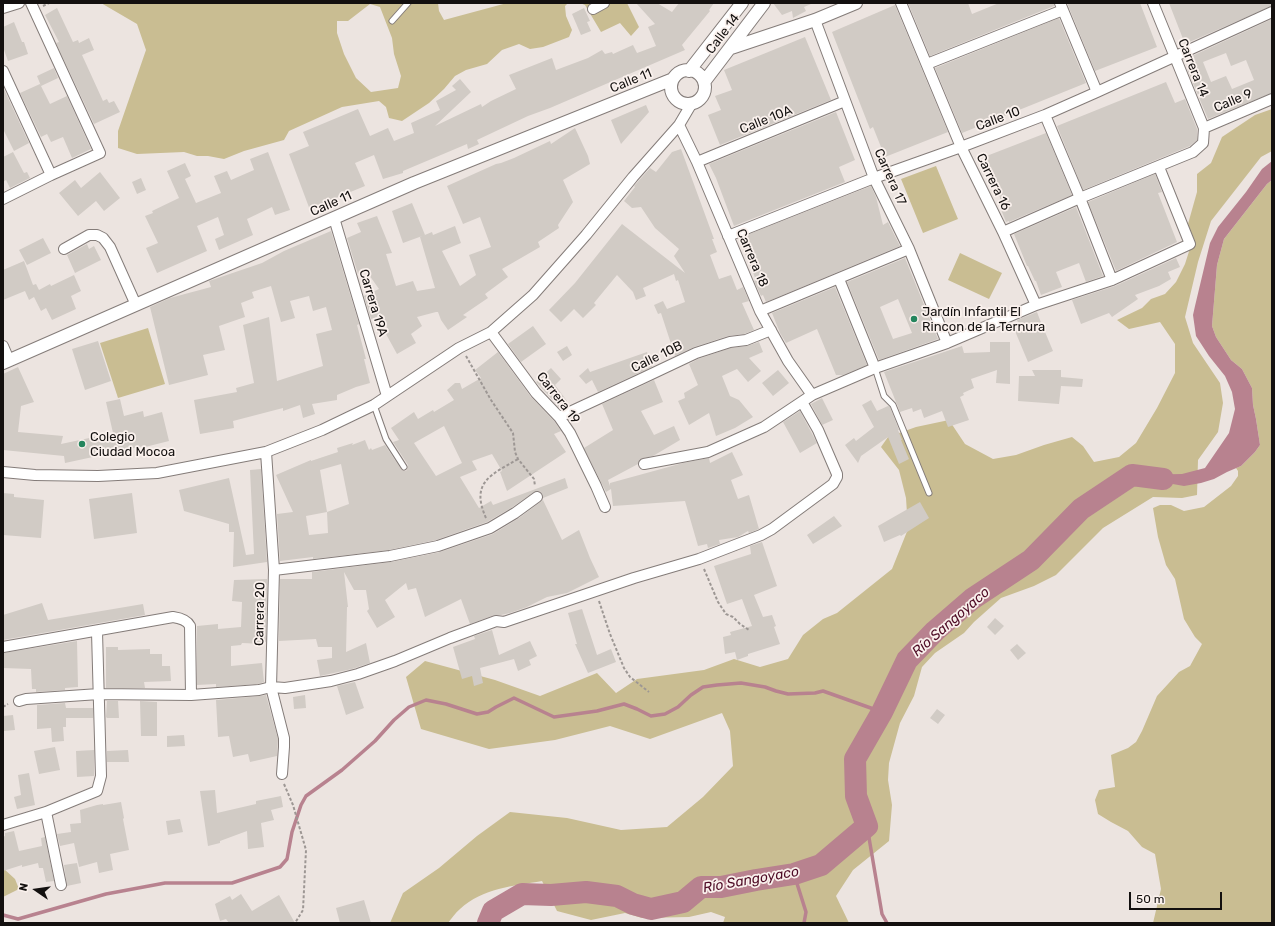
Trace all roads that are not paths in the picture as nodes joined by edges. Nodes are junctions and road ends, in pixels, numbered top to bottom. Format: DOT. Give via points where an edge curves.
graph roads {
  1 [pos="19,3"];
  2 [pos="31,3"];
  3 [pos="408,3"];
  4 [pos="604,3"];
  5 [pos="742,3"];
  6 [pos="764,3"];
  7 [pos="856,3"];
  8 [pos="901,3"];
  9 [pos="1153,3"];
  10 [pos="1062,6"];
  11 [pos="3,8"];
  12 [pos="592,9"];
  13 [pos="1272,12"];
  14 [pos="815,20"];
  15 [pos="392,21"];
  16 [pos="731,48"];
  17 [pos="1174,56"];
  18 [pos="926,64"];
  19 [pos="3,71"];
  20 [pos="690,71"];
  21 [pos="673,80"];
  22 [pos="704,82"];
  23 [pos="1097,92"];
  24 [pos="1272,98"];
  25 [pos="845,101"];
  26 [pos="692,103"];
  27 [pos="1045,115"];
  28 [pos="679,125"];
  29 [pos="1204,128"];
  30 [pos="961,147"];
  31 [pos="697,162"];
  32 [pos="1159,167"];
  33 [pos="51,175"];
  34 [pos="874,178"];
  35 [pos="4,197"];
  36 [pos="1080,198"];
  37 [pos="334,218"];
  38 [pos="1003,232"];
  39 [pos="728,236"];
  40 [pos="64,249"];
  41 [pos="909,249"];
  42 [pos="839,279"];
  43 [pos="1112,280"];
  44 [pos="1036,304"];
  45 [pos="136,305"];
  46 [pos="760,311"];
  47 [pos="771,330"];
  48 [pos="491,332"];
  49 [pos="948,343"];
  50 [pos="3,346"];
  51 [pos="6,361"];
  52 [pos="874,368"];
  53 [pos="812,395"];
  54 [pos="387,396"];
  55 [pos="802,402"];
  56 [pos="374,405"];
  57 [pos="558,417"];
  58 [pos="266,452"];
  59 [pos="644,464"];
  60 [pos="404,467"];
  61 [pos="3,472"];
  62 [pos="929,493"];
  63 [pos="537,497"];
  64 [pos="605,507"];
  65 [pos="274,570"];
  66 [pos="97,632"];
  67 [pos="4,645"];
  68 [pos="271,687"];
  69 [pos="99,694"];
  70 [pos="191,695"];
  71 [pos="19,701"];
  72 [pos="283,779"];
  73 [pos="46,812"];
  74 [pos="3,825"];
  75 [pos="61,885"];
  1 -- 11 [label="street"];
  2 -- 33 [label="street" via="100,153"];
  3 -- 15 [label="lane"];
  4 -- 12 [label="street"];
  5 -- 20 [label="street, Calle 14"];
  6 -- 16 [label="street, Calle 14"];
  7 -- 14 [label="street"];
  8 -- 18 [label="street, Carrera 16"];
  9 -- 17 [label="street, Carrera 14"];
  10 -- 18 [label="street"];
  10 -- 23 [label="street"];
  13 -- 17 [label="street, Calle 10"];
  14 -- 16 [label="street"];
  14 -- 25 [label="street, Carrera 17"];
  16 -- 22 [label="street, Calle 14"];
  17 -- 23 [label="street, Calle 10"];
  17 -- 29 [label="street, Carrera 14"];
  18 -- 30 [label="street, Carrera 16"];
  19 -- 33 [label="street"];
  20 -- 21 [label="street" via="677,74"];
  20 -- 22 [label="street" via="696,72"];
  21 -- 26 [label="street" via="671,86 675,98 686,104"];
  21 -- 37 [label="street, Calle 11" via="414,183"];
  22 -- 26 [label="street" via="702,95"];
  23 -- 27 [label="street, Calle 10"];
  24 -- 29 [label="street, Calle 9"];
  25 -- 31 [label="street, Calle 10A"];
  25 -- 34 [label="street, Carrera 17"];
  26 -- 28 [label="street"];
  27 -- 30 [label="street, Calle 10"];
  27 -- 36 [label="street"];
  28 -- 31 [label="street, Carrera 18"];
  28 -- 48 [label="street" via="533,295"];
  29 -- 32 [label="street, Carrera 14" via="1203,143 1193,152"];
  30 -- 34 [label="street, Calle 10"];
  30 -- 38 [label="street, Carrera 16"];
  31 -- 39 [label="street, Carrera 18"];
  32 -- 36 [label="street"];
  32 -- 43 [label="street" via="1190,244"];
  33 -- 35 [label="street"];
  34 -- 39 [label="street, Calle 10"];
  34 -- 41 [label="street, Carrera 17"];
  36 -- 38 [label="street"];
  36 -- 43 [label="street"];
  37 -- 45 [label="street, Calle 11"];
  37 -- 54 [label="street, Carrera 19A"];
  38 -- 44 [label="street, Carrera 16"];
  39 -- 46 [label="street, Carrera 18"];
  40 -- 45 [label="street" via="89,235 103,238 110,247"];
  41 -- 42 [label="street"];
  41 -- 49 [label="street, Carrera 17"];
  42 -- 46 [label="street"];
  42 -- 52 [label="street"];
  43 -- 44 [label="street"];
  44 -- 49 [label="street"];
  45 -- 51 [label="street, Calle 11"];
  46 -- 47 [label="street, Carrera 18"];
  47 -- 53 [label="street, Carrera 18" via="788,361"];
  47 -- 57 [label="street, Calle 10B" via="746,340 730,342 696,353"];
  48 -- 54 [label="street" via="460,348"];
  48 -- 57 [label="street, Carrera 19" via="536,393"];
  49 -- 52 [label="street"];
  50 -- 51 [label="street"];
  52 -- 53 [label="street"];
  52 -- 62 [label="lane" via="884,396 893,404"];
  53 -- 55 [label="street"];
  54 -- 56 [label="street"];
  55 -- 59 [label="street" via="764,427 708,452"];
  55 -- 68 [label="street" via="818,430 837,477 834,484 761,535 699,559 504,622 496,621 358,674 326,682 285,688"];
  56 -- 58 [label="street" via="322,430"];
  56 -- 60 [label="lane" via="386,439"];
  57 -- 64 [label="street, Carrera 19" via="570,433"];
  58 -- 61 [label="street" via="156,473 98,476"];
  58 -- 65 [label="street, Carrera 20"];
  63 -- 65 [label="street" via="492,527 431,548 390,556"];
  65 -- 68 [label="street, Carrera 20"];
  66 -- 67 [label="street"];
  66 -- 69 [label="street"];
  66 -- 70 [label="street" via="173,617 186,621 190,626"];
  68 -- 70 [label="street"];
  68 -- 72 [label="street, Carrera 20" via="284,738"];
  69 -- 70 [label="street"];
  69 -- 71 [label="street"];
  69 -- 73 [label="street" via="101,776 97,790"];
  73 -- 74 [label="street"];
  73 -- 75 [label="street"];
}
